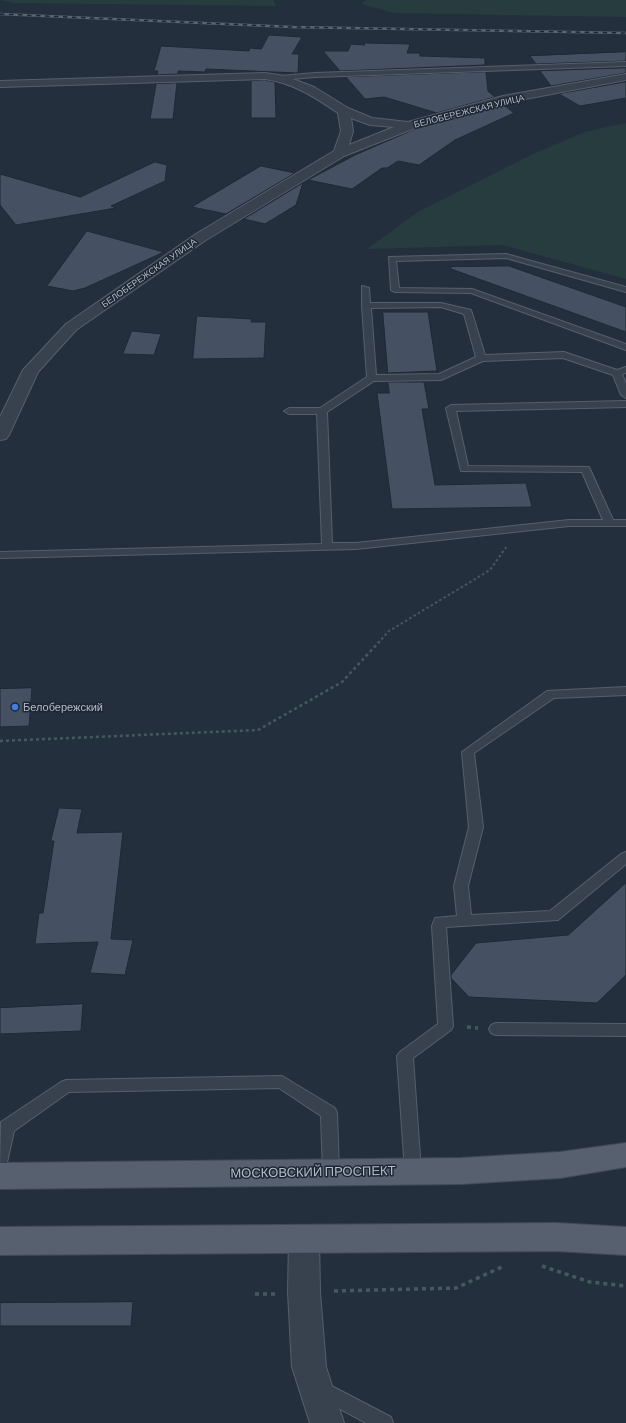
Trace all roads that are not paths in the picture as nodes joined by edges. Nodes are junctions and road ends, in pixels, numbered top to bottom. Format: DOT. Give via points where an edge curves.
graph roads {
  1 [pos="626,64"];
  2 [pos="626,77"];
  3 [pos="281,78"];
  4 [pos="0,84"];
  5 [pos="344,111"];
  6 [pos="411,126"];
  7 [pos="340,153"];
  8 [pos="365,288"];
  9 [pos="626,290"];
  10 [pos="366,306"];
  11 [pos="626,347"];
  12 [pos="482,358"];
  13 [pos="622,371"];
  14 [pos="372,378"];
  15 [pos="626,395"];
  16 [pos="626,404"];
  17 [pos="289,411"];
  18 [pos="322,411"];
  19 [pos="0,435"];
  20 [pos="609,523"];
  21 [pos="626,523"];
  22 [pos="328,547"];
  23 [pos="0,555"];
  24 [pos="626,691"];
  25 [pos="626,857"];
  26 [pos="464,920"];
  27 [pos="496,1029"];
  28 [pos="626,1030"];
  29 [pos="626,1155"];
  30 [pos="0,1162"];
  31 [pos="414,1171"];
  32 [pos="330,1172"];
  33 [pos="0,1176"];
  34 [pos="304,1239"];
  35 [pos="0,1241"];
  36 [pos="626,1241"];
  37 [pos="314,1385"];
  38 [pos="328,1423"];
  39 [pos="384,1423"];
  1 -- 3 [label="lane"];
  2 -- 6 [label="street, БЕЛОБЕРЕЖСКАЯ УЛИЦА" via="503,100"];
  3 -- 4 [label="street" via="220,76"];
  3 -- 5 [label="street" via="310,89"];
  5 -- 6 [label="street" via="370,121"];
  5 -- 7 [label="street" via="347,131"];
  6 -- 7 [label="street, БЕЛОБЕРЕЖСКАЯ УЛИЦА"];
  7 -- 19 [label="street, БЕЛОБЕРЕЖСКАЯ УЛИЦА" via="201,237 71,327 31,370"];
  8 -- 10 [label="lane"];
  9 -- 11 [label="lane" via="506,256 392,260 395,290 472,291"];
  10 -- 12 [label="lane" via="441,305 468,312"];
  10 -- 14 [label="lane"];
  12 -- 13 [label="lane" via="564,355"];
  12 -- 14 [label="lane" via="441,377"];
  13 -- 15 [label="lane"];
  14 -- 18 [label="lane"];
  16 -- 20 [label="lane" via="451,408 464,469 586,469"];
  17 -- 18 [label="lane"];
  18 -- 22 [label="lane"];
  20 -- 21 [label="lane"];
  20 -- 22 [label="lane" via="569,523"];
  22 -- 23 [label="lane"];
  24 -- 26 [label="lane" via="551,694 468,752 476,828 461,886"];
  25 -- 26 [label="lane" via="552,916"];
  26 -- 31 [label="lane" via="444,920 439,926 446,1026 405,1056"];
  27 -- 28 [label="lane"];
  29 -- 31 [label="main road, МОСКОВСКИЙ ПРОСПЕКТ" via="560,1165"];
  30 -- 32 [label="lane" via="7,1127 66,1086 282,1082 329,1113"];
  31 -- 32 [label="main road, МОСКОВСКИЙ ПРОСПЕКТ"];
  32 -- 33 [label="main road, МОСКОВСКИЙ ПРОСПЕКТ"];
  34 -- 35 [label="main road"];
  34 -- 36 [label="main road" via="556,1237"];
  34 -- 37 [label="street" via="307,1348"];
  37 -- 38 [label="street"];
  37 -- 39 [label="lane"];
}
